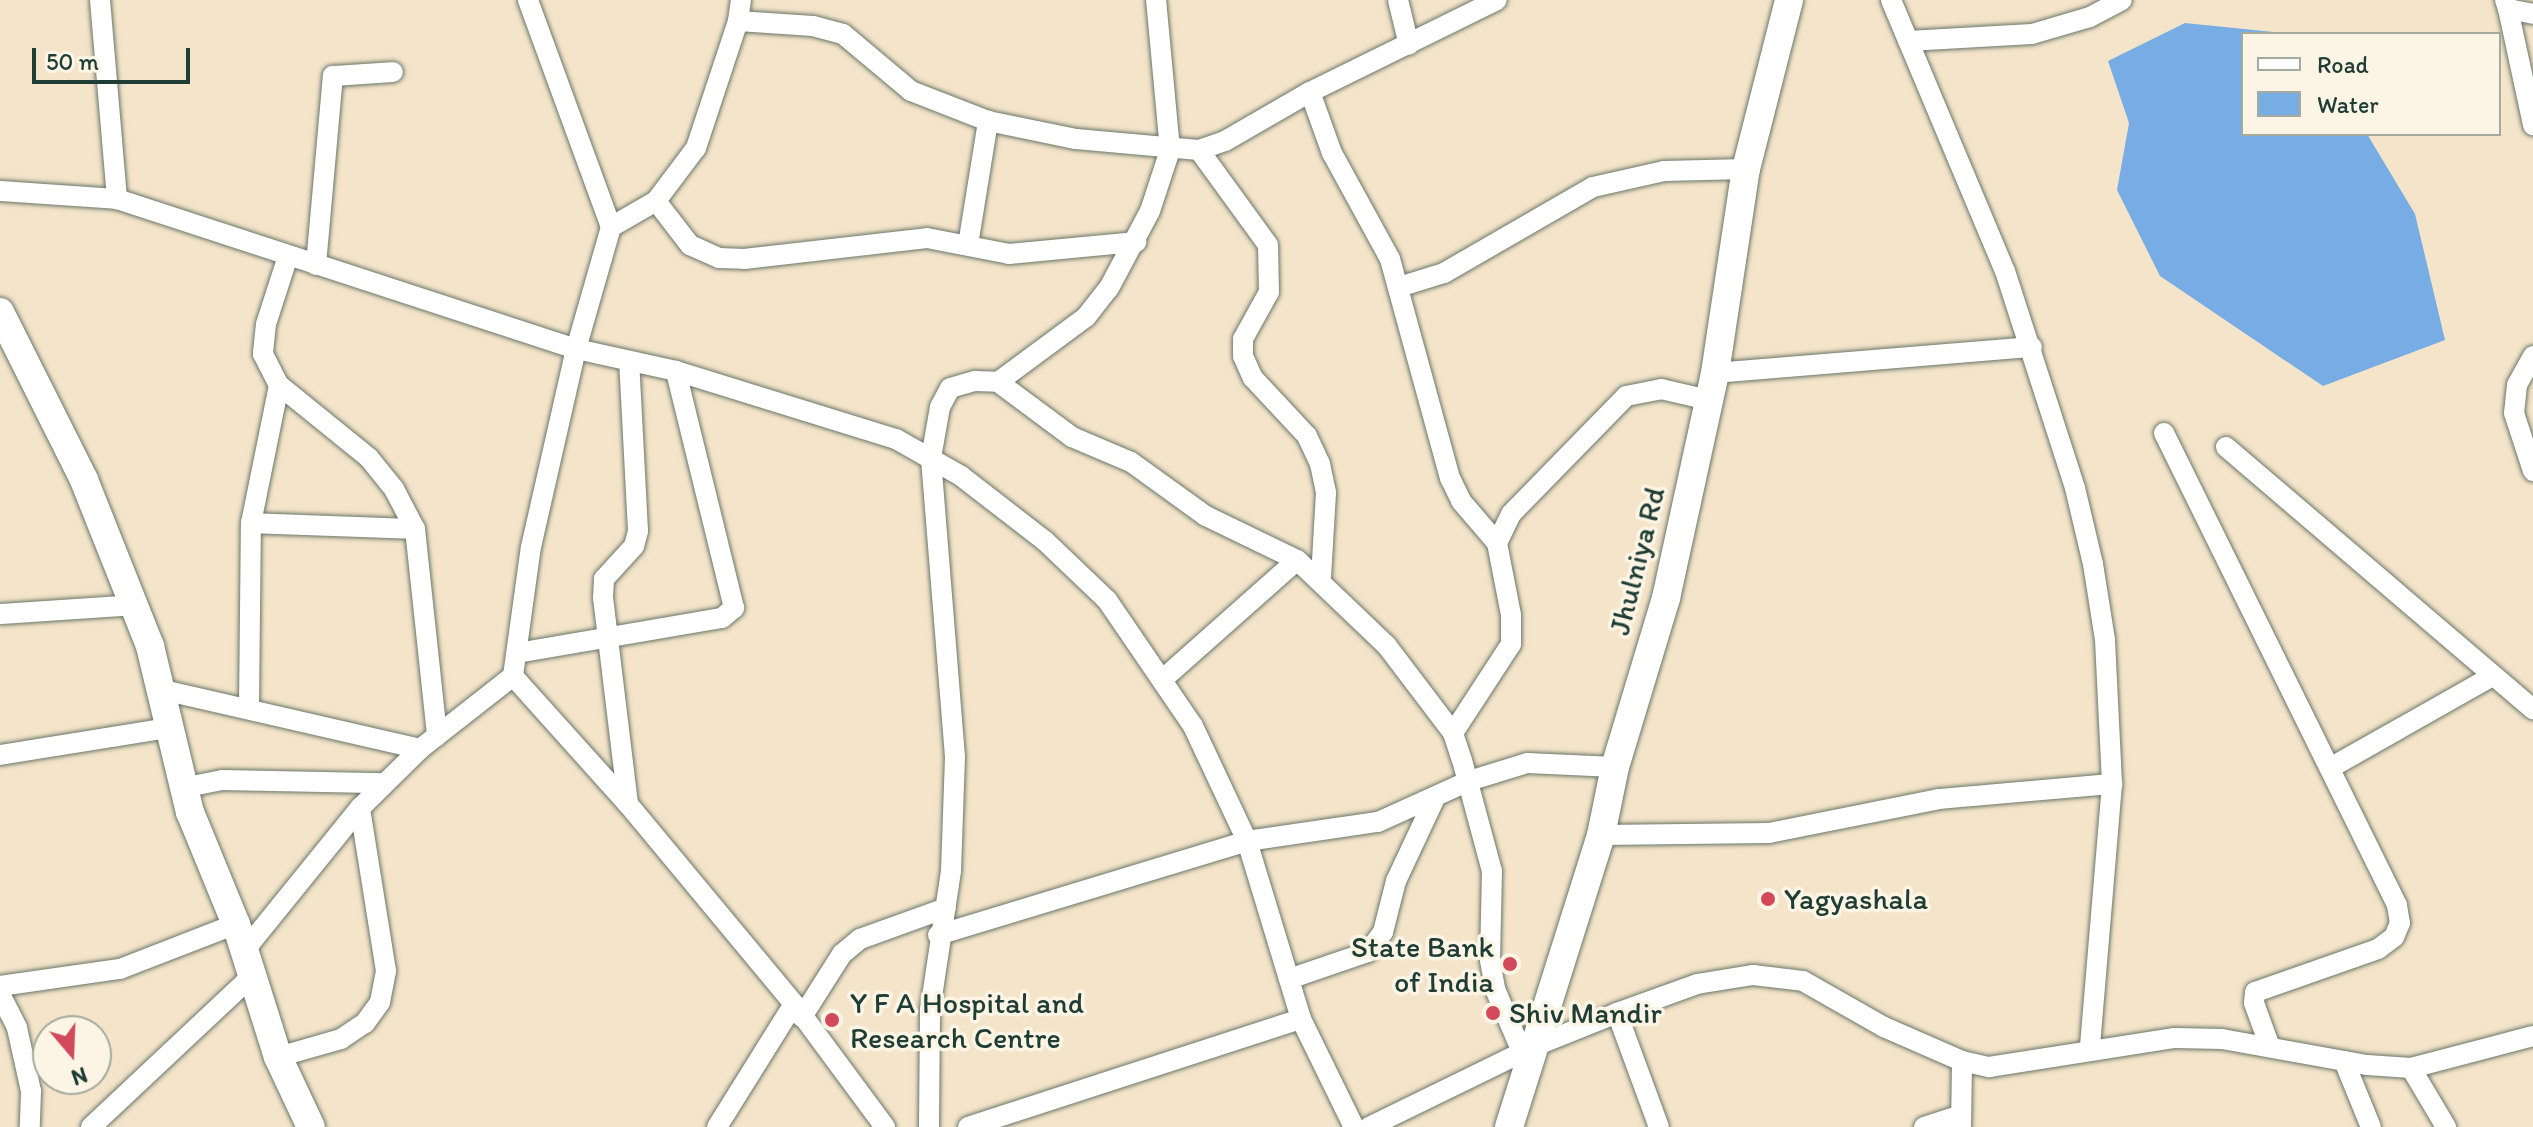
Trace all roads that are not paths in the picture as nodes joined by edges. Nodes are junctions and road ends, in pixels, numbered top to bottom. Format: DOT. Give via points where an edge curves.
graph roads {
  1 [pos="100,0"];
  2 [pos="528,0"];
  3 [pos="741,0"];
  4 [pos="1156,0"];
  5 [pos="1398,0"];
  6 [pos="1497,0"];
  7 [pos="1891,0"];
  8 [pos="2122,0"];
  9 [pos="1790,1"];
  10 [pos="2506,4"];
  11 [pos="2086,8"];
  12 [pos="2533,14"];
  13 [pos="738,21"];
  14 [pos="1908,41"];
  15 [pos="1409,45"];
  16 [pos="393,72"];
  17 [pos="1310,92"];
  18 [pos="988,121"];
  19 [pos="2533,125"];
  20 [pos="1170,150"];
  21 [pos="1199,150"];
  22 [pos="1746,169"];
  23 [pos="0,191"];
  24 [pos="117,199"];
  25 [pos="656,201"];
  26 [pos="611,227"];
  27 [pos="1136,242"];
  28 [pos="968,245"];
  29 [pos="288,256"];
  30 [pos="316,265"];
  31 [pos="1399,287"];
  32 [pos="0,312"];
  33 [pos="2032,347"];
  34 [pos="576,349"];
  35 [pos="2533,356"];
  36 [pos="629,362"];
  37 [pos="676,371"];
  38 [pos="1715,373"];
  39 [pos="998,382"];
  40 [pos="279,385"];
  41 [pos="1709,400"];
  42 [pos="2164,433"];
  43 [pos="2226,447"];
  44 [pos="931,458"];
  45 [pos="2531,463"];
  46 [pos="251,523"];
  47 [pos="415,529"];
  48 [pos="1497,543"];
  49 [pos="1297,560"];
  50 [pos="1321,578"];
  51 [pos="134,605"];
  52 [pos="0,614"];
  53 [pos="611,635"];
  54 [pos="517,653"];
  55 [pos="513,676"];
  56 [pos="2491,677"];
  57 [pos="1163,679"];
  58 [pos="163,690"];
  59 [pos="249,706"];
  60 [pos="2533,709"];
  61 [pos="169,728"];
  62 [pos="1453,733"];
  63 [pos="437,736"];
  64 [pos="420,749"];
  65 [pos="0,755"];
  66 [pos="1615,767"];
  67 [pos="2330,768"];
  68 [pos="1469,781"];
  69 [pos="385,783"];
  70 [pos="2112,784"];
  71 [pos="182,788"];
  72 [pos="1434,800"];
  73 [pos="628,804"];
  74 [pos="360,808"];
  75 [pos="1601,835"];
  76 [pos="1247,841"];
  77 [pos="946,908"];
  78 [pos="938,935"];
  79 [pos="244,950"];
  80 [pos="1289,979"];
  81 [pos="0,986"];
  82 [pos="0,994"];
  83 [pos="798,1010"];
  84 [pos="1617,1013"];
  85 [pos="1301,1019"];
  86 [pos="2533,1036"];
  87 [pos="2270,1047"];
  88 [pos="2090,1048"];
  89 [pos="1528,1049"];
  90 [pos="278,1057"];
  91 [pos="1962,1061"];
  92 [pos="2344,1061"];
  93 [pos="2411,1068"];
  94 [pos="1960,1121"];
  95 [pos="30,1127"];
  96 [pos="91,1127"];
  97 [pos="311,1127"];
  98 [pos="717,1127"];
  99 [pos="885,1127"];
  100 [pos="929,1127"];
  101 [pos="968,1127"];
  102 [pos="1354,1127"];
  103 [pos="1369,1127"];
  104 [pos="1509,1127"];
  105 [pos="1659,1127"];
  106 [pos="1924,1127"];
  107 [pos="2371,1127"];
  108 [pos="2446,1127"];
  1 -- 24 [label="street"];
  2 -- 26 [label="street"];
  3 -- 13 [label="street"];
  4 -- 20 [label="street"];
  5 -- 15 [label="street"];
  6 -- 15 [label="street"];
  7 -- 14 [label="street"];
  8 -- 11 [label="street"];
  9 -- 22 [label="street, Jhulniya Rd"];
  10 -- 12 [label="street"];
  10 -- 19 [label="street"];
  11 -- 14 [label="street" via="2032,34"];
  13 -- 18 [label="street" via="813,26 843,34 911,91"];
  13 -- 25 [label="street" via="696,148"];
  14 -- 33 [label="street"];
  15 -- 17 [label="street"];
  16 -- 30 [label="street" via="333,76"];
  17 -- 21 [label="street" via="1225,141"];
  17 -- 31 [label="street" via="1332,153 1376,230"];
  18 -- 20 [label="street" via="1037,134"];
  18 -- 28 [label="street"];
  20 -- 21 [label="street"];
  20 -- 27 [label="street"];
  21 -- 50 [label="street" via="1268,245 1269,292 1243,339 1243,356 1253,378 1307,436 1320,464 1326,493"];
  22 -- 31 [label="street" via="1664,171 1605,183 1444,273"];
  22 -- 38 [label="street, Jhulniya Rd"];
  23 -- 24 [label="street"];
  24 -- 29 [label="street"];
  25 -- 26 [label="street"];
  25 -- 28 [label="street" via="690,245 719,258 927,238"];
  26 -- 34 [label="street"];
  27 -- 28 [label="street" via="1009,254"];
  27 -- 39 [label="street" via="1086,317"];
  29 -- 30 [label="street"];
  29 -- 40 [label="street" via="266,324 263,354"];
  30 -- 34 [label="street"];
  31 -- 48 [label="street" via="1450,478 1461,501"];
  32 -- 51 [label="street" via="84,480"];
  33 -- 38 [label="street"];
  33 -- 70 [label="street" via="2093,564 2105,640"];
  34 -- 36 [label="street"];
  34 -- 54 [label="street" via="529,559"];
  35 -- 45 [label="street" via="2517,385 2514,413"];
  36 -- 37 [label="street"];
  36 -- 53 [label="street" via="638,531 634,546 604,579"];
  37 -- 44 [label="street" via="896,439"];
  37 -- 53 [label="street" via="734,608 722,618"];
  38 -- 41 [label="street, Jhulniya Rd"];
  39 -- 44 [label="street" via="950,388 940,407"];
  39 -- 49 [label="street" via="1072,437 1131,462 1206,516"];
  40 -- 46 [label="street"];
  40 -- 47 [label="street" via="369,458 394,489"];
  41 -- 48 [label="street" via="1661,389 1626,396 1534,486"];
  41 -- 66 [label="street, Jhulniya Rd" via="1666,598"];
  42 -- 67 [label="street"];
  43 -- 56 [label="street"];
  44 -- 57 [label="street" via="1078,569"];
  44 -- 77 [label="street" via="955,757"];
  46 -- 47 [label="street"];
  46 -- 59 [label="street"];
  47 -- 63 [label="street"];
  48 -- 62 [label="street" via="1511,644"];
  49 -- 50 [label="street"];
  49 -- 57 [label="street"];
  50 -- 62 [label="street" via="1387,646"];
  51 -- 52 [label="street"];
  51 -- 58 [label="street"];
  53 -- 54 [label="street"];
  53 -- 73 [label="street"];
  54 -- 55 [label="street"];
  55 -- 63 [label="street"];
  55 -- 73 [label="street"];
  56 -- 60 [label="street"];
  56 -- 67 [label="street"];
  57 -- 76 [label="street" via="1199,738"];
  58 -- 59 [label="street"];
  58 -- 61 [label="street"];
  59 -- 64 [label="street"];
  61 -- 65 [label="street"];
  61 -- 71 [label="street"];
  62 -- 68 [label="street"];
  63 -- 64 [label="street"];
  64 -- 69 [label="street"];
  66 -- 68 [label="street" via="1527,763"];
  66 -- 75 [label="street, Jhulniya Rd"];
  67 -- 87 [label="street" via="2397,905 2400,923 2394,937 2378,949 2255,992"];
  68 -- 72 [label="street"];
  68 -- 89 [label="street" via="1492,871 1490,960 1495,989"];
  69 -- 71 [label="street" via="222,780"];
  69 -- 74 [label="street"];
  70 -- 75 [label="street" via="1939,799 1769,833"];
  70 -- 88 [label="street"];
  71 -- 79 [label="street"];
  72 -- 76 [label="street" via="1378,822"];
  72 -- 80 [label="street" via="1396,881 1383,932 1368,952"];
  73 -- 83 [label="street"];
  74 -- 79 [label="street"];
  74 -- 90 [label="street" via="386,971 380,1002 365,1023 341,1039"];
  75 -- 89 [label="street, Jhulniya Rd"];
  76 -- 78 [label="street"];
  76 -- 80 [label="street"];
  77 -- 78 [label="street"];
  77 -- 83 [label="street" via="860,939"];
  78 -- 100 [label="street" via="930,1010"];
  79 -- 81 [label="street"];
  79 -- 90 [label="street"];
  79 -- 96 [label="street"];
  80 -- 85 [label="street"];
  82 -- 95 [label="street" via="17,1028 31,1091"];
  83 -- 98 [label="street"];
  83 -- 99 [label="street"];
  84 -- 89 [label="street"];
  84 -- 91 [label="street" via="1697,984 1753,975 1803,981 1884,1027"];
  84 -- 105 [label="street"];
  85 -- 101 [label="street"];
  85 -- 102 [label="street"];
  86 -- 93 [label="street"];
  87 -- 88 [label="street" via="2175,1038"];
  87 -- 92 [label="street"];
  88 -- 91 [label="street" via="1989,1067"];
  89 -- 103 [label="street"];
  89 -- 104 [label="street, Jhulniya Rd"];
  90 -- 97 [label="street"];
  91 -- 94 [label="street"];
  92 -- 93 [label="street"];
  92 -- 107 [label="street"];
  93 -- 108 [label="street"];
  94 -- 106 [label="street"];
}
